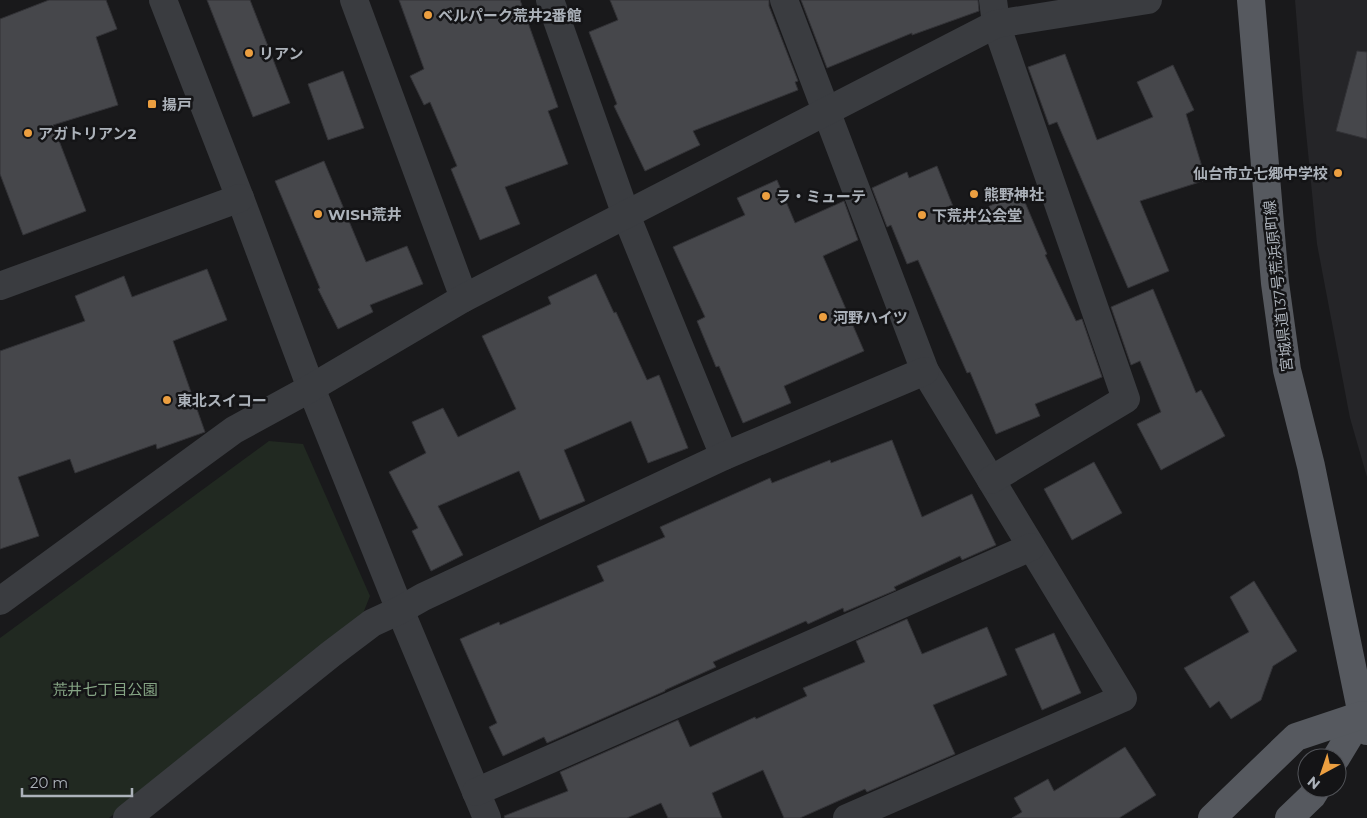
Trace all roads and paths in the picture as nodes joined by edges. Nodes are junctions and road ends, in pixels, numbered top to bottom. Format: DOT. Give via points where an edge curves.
graph roads {
  1 [pos="163,0"];
  2 [pos="354,0"];
  3 [pos="550,0"];
  4 [pos="784,0"];
  5 [pos="1148,0"];
  6 [pos="1251,0"];
  7 [pos="994,12"];
  8 [pos="826,111"];
  9 [pos="240,198"];
  10 [pos="626,214"];
  11 [pos="0,286"];
  12 [pos="464,298"];
  13 [pos="924,371"];
  14 [pos="311,388"];
  15 [pos="724,456"];
  16 [pos="991,480"];
  17 [pos="1031,547"];
  18 [pos="0,601"];
  19 [pos="400,610"];
  20 [pos="1365,719"];
  21 [pos="1343,748"];
  22 [pos="476,792"];
  23 [pos="1310,798"];
  24 [pos="127,818"];
  25 [pos="487,818"];
  26 [pos="847,818"];
  27 [pos="1212,818"];
  28 [pos="1289,818"];
  1 -- 9 [label="street"];
  2 -- 12 [label="street"];
  3 -- 10 [label="street"];
  4 -- 8 [label="street"];
  5 -- 7 [label="street"];
  6 -- 20 [label="main road, 宮城県道137号荒浜原町線" via="1275,283 1287,370"];
  7 -- 8 [label="street"];
  7 -- 16 [label="street" via="1126,399"];
  8 -- 10 [label="street"];
  8 -- 13 [label="street"];
  9 -- 11 [label="street"];
  9 -- 14 [label="street"];
  10 -- 12 [label="street"];
  10 -- 15 [label="street"];
  12 -- 14 [label="street"];
  13 -- 15 [label="street"];
  13 -- 16 [label="street"];
  14 -- 18 [label="street" via="234,430"];
  14 -- 19 [label="street"];
  15 -- 19 [label="street"];
  16 -- 17 [label="street"];
  17 -- 22 [label="street"];
  17 -- 26 [label="street" via="1123,698"];
  19 -- 22 [label="street"];
  19 -- 24 [label="street" via="372,623 331,654"];
  20 -- 21 [label="main road"];
  20 -- 27 [label="main road" via="1296,737"];
  22 -- 25 [label="street"];
  23 -- 28 [label="main road"];
}
